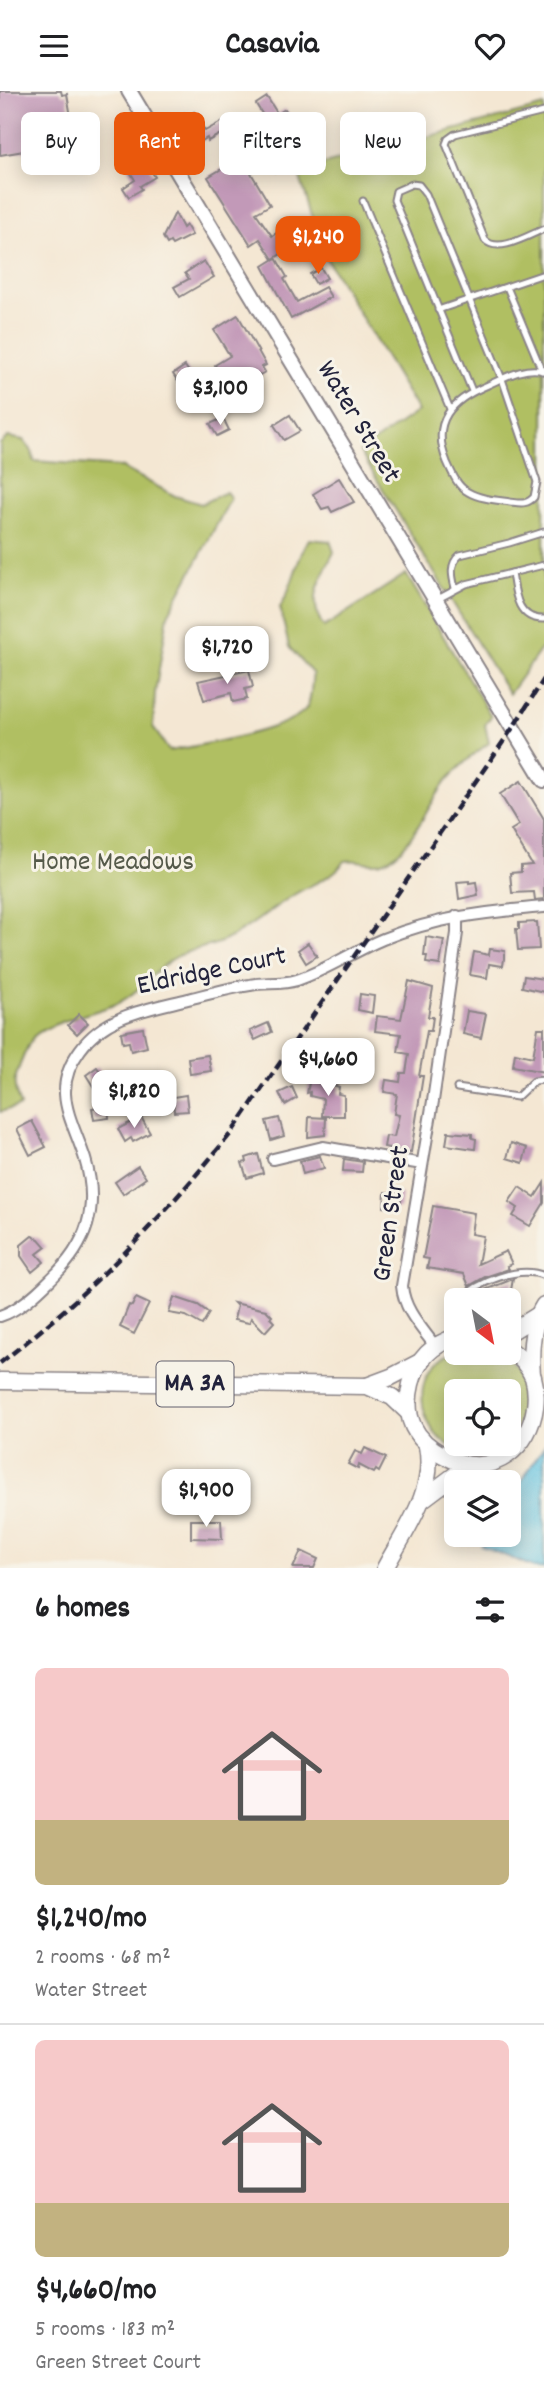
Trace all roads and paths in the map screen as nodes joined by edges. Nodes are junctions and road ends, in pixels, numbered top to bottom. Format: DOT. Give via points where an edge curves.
graph roads {
  1 [pos="128,91"];
  2 [pos="544,112"];
  3 [pos="363,201"];
  4 [pos="544,229"];
  5 [pos="544,274"];
  6 [pos="507,286"];
  7 [pos="469,299"];
  8 [pos="438,310"];
  9 [pos="544,372"];
  10 [pos="502,379"];
  11 [pos="472,391"];
  12 [pos="450,409"];
  13 [pos="544,532"];
  14 [pos="544,565"];
  15 [pos="512,573"];
  16 [pos="455,588"];
  17 [pos="435,600"];
  18 [pos="544,619"];
  19 [pos="544,780"];
  20 [pos="544,907"];
  21 [pos="457,916"];
  22 [pos="544,1080"];
  23 [pos="457,1089"];
  24 [pos="273,1159"];
  25 [pos="422,1164"];
  26 [pos="544,1276"];
  27 [pos="478,1288"];
  28 [pos="541,1310"];
  29 [pos="0,1316"];
  30 [pos="522,1324"];
  31 [pos="444,1342"];
  32 [pos="435,1346"];
  33 [pos="418,1363"];
  34 [pos="522,1363"];
  35 [pos="532,1374"];
  36 [pos="0,1381"];
  37 [pos="368,1386"];
  38 [pos="409,1413"];
  39 [pos="427,1446"];
  40 [pos="479,1465"];
  41 [pos="423,1499"];
  42 [pos="385,1568"];
  1 -- 17 [label="main road, Water Street"];
  2 -- 4 [label="lane" via="455,134 446,144 489,244 503,244"];
  3 -- 12 [label="lane"];
  5 -- 6 [label="lane"];
  6 -- 7 [label="lane"];
  6 -- 9 [label="lane"];
  7 -- 8 [label="lane"];
  7 -- 8 [label="lane" via="426,194 412,184 396,191 394,200"];
  7 -- 10 [label="lane"];
  8 -- 11 [label="lane"];
  9 -- 10 [label="lane" via="529,369"];
  10 -- 11 [label="lane"];
  10 -- 12 [label="lane" via="537,482 529,502 476,496 458,484 441,441"];
  11 -- 12 [label="lane"];
  13 -- 16 [label="lane" via="460,555 452,568"];
  14 -- 15 [label="lane"];
  15 -- 16 [label="lane"];
  15 -- 18 [label="lane" via="519,606 536,619"];
  16 -- 17 [label="lane"];
  17 -- 19 [label="main road, Water Street"];
  20 -- 21 [label="street"];
  21 -- 25 [label="street, Green Street"];
  21 -- 29 [label="street, Eldridge Court" via="381,939 298,979 239,986 129,1014 94,1033 75,1057 64,1087 65,1106 90,1182 88,1227 57,1273"];
  22 -- 23 [label="lane" via="534,1081 517,1097"];
  24 -- 25 [label="street" via="323,1147"];
  25 -- 32 [label="street, Green Street" via="401,1286 408,1308"];
  26 -- 27 [label="lane" via="529,1271 511,1273"];
  28 -- 30 [label="main road"];
  28 -- 35 [label="main road" via="531,1353"];
  31 -- 32 [label="main road, MA 3A"];
  32 -- 33 [label="main road, MA 3A"];
  33 -- 37 [label="main road, MA 3A"];
  33 -- 38 [label="main road"];
  34 -- 35 [label="main road"];
  35 -- 40 [label="main road" via="538,1405 526,1438 504,1457"];
  36 -- 37 [label="main road, MA 3A"];
  37 -- 38 [label="main road, MA 3A" via="392,1397"];
  38 -- 39 [label="main road, MA 3A"];
  39 -- 40 [label="main road" via="448,1458"];
  39 -- 41 [label="main road" via="429,1467"];
  40 -- 41 [label="main road" via="455,1475"];
  41 -- 42 [label="main road"];
}
